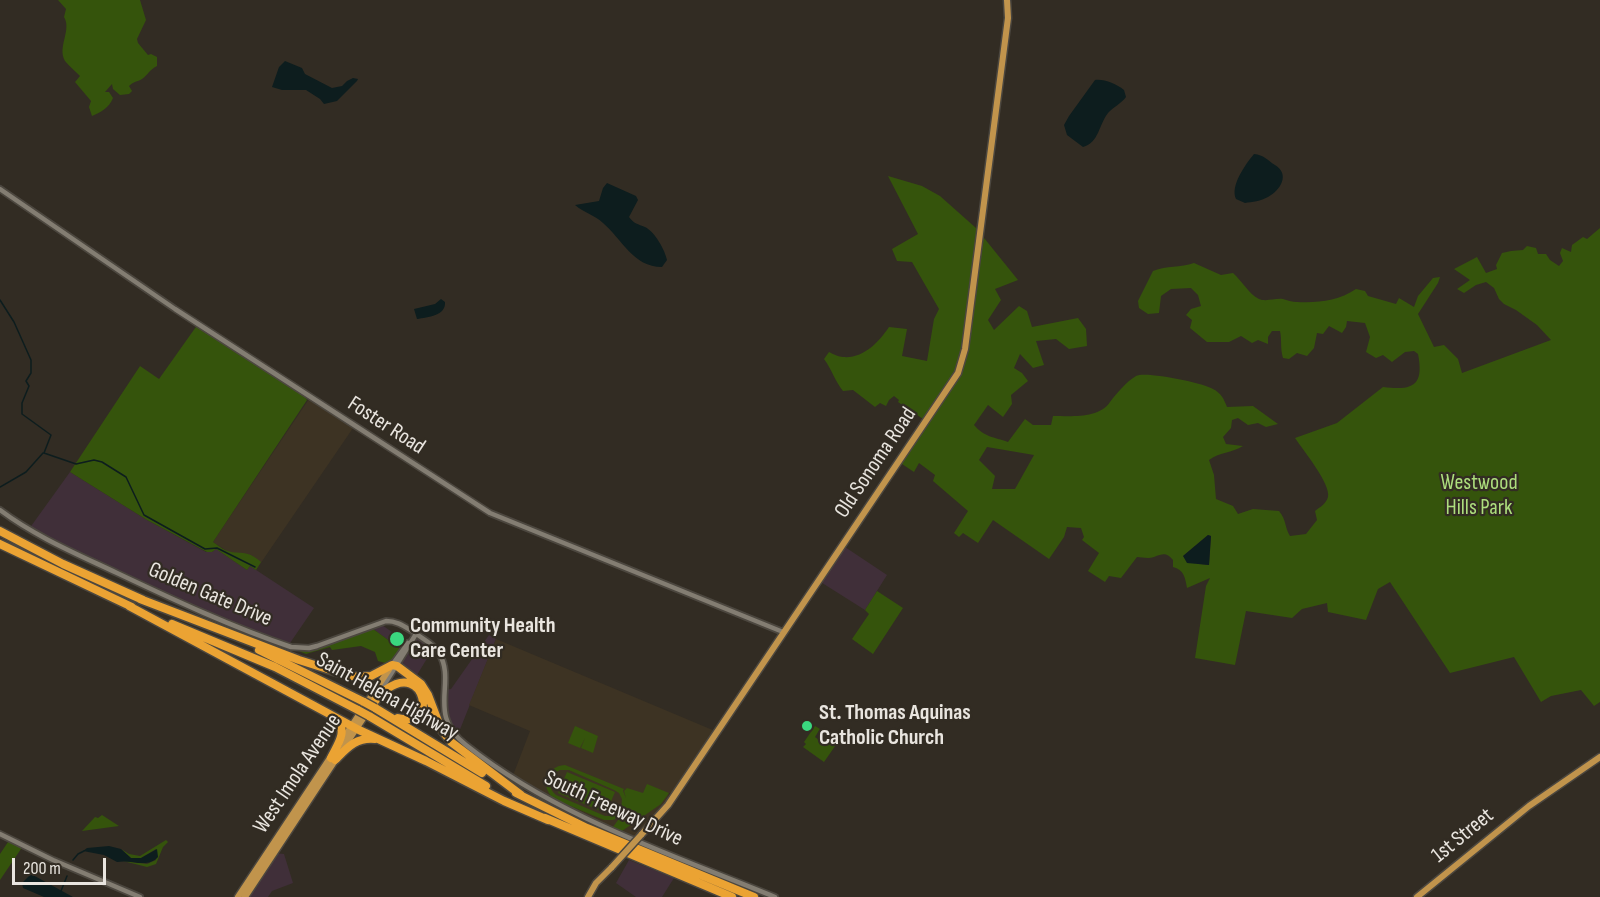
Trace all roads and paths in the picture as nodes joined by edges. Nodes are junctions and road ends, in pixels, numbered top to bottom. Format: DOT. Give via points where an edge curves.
graph roads {
  1 [pos="1007,0"];
  2 [pos="0,189"];
  3 [pos="0,510"];
  4 [pos="0,531"];
  5 [pos="0,544"];
  6 [pos="140,598"];
  7 [pos="129,606"];
  8 [pos="783,632"];
  9 [pos="416,634"];
  10 [pos="394,665"];
  11 [pos="371,711"];
  12 [pos="332,716"];
  13 [pos="354,727"];
  14 [pos="386,742"];
  15 [pos="1600,757"];
  16 [pos="333,759"];
  17 [pos="520,795"];
  18 [pos="548,820"];
  19 [pos="0,834"];
  20 [pos="140,897"];
  21 [pos="238,897"];
  22 [pos="245,897"];
  23 [pos="590,897"];
  24 [pos="732,897"];
  25 [pos="754,897"];
  26 [pos="775,897"];
  27 [pos="1417,897"];
  1 -- 8 [label="main road, Old Sonoma Road" via="1008,18 962,362"];
  2 -- 8 [label="street, Foster Road" via="175,309 490,513"];
  3 -- 9 [label="street, Golden Gate Drive" via="51,542 291,647 317,646 386,621 398,622"];
  4 -- 6 [label="highway, Saint Helena Highway"];
  5 -- 7 [label="highway, Saint Helena Highway"];
  6 -- 10 [label="highway" via="340,673 364,677"];
  6 -- 11 [label="highway, Saint Helena Highway, bridge" via="265,652 364,702"];
  7 -- 11 [label="highway, Saint Helena Highway, bridge" via="268,665 358,710"];
  7 -- 12 [label="highway"];
  8 -- 23 [label="main road, Old Sonoma Road, bridge" via="668,805 602,878"];
  9 -- 10 [label="street, West Imola Avenue"];
  9 -- 26 [label="street, South Freeway Drive" via="434,647 443,663 444,710 450,728 482,757 573,813"];
  10 -- 11 [label="street, West Imola Avenue"];
  10 -- 13 [label="main road, West Imola Avenue"];
  10 -- 17 [label="highway" via="421,684 451,742"];
  11 -- 11 [label="highway" via="384,691 397,684 413,685 423,696 420,712 411,719"];
  11 -- 13 [label="main road, West Imola Avenue"];
  11 -- 17 [label="highway, Saint Helena Highway"];
  11 -- 18 [label="highway, Saint Helena Highway" via="494,791"];
  12 -- 13 [label="highway"];
  12 -- 16 [label="highway" via="342,730"];
  13 -- 14 [label="highway"];
  13 -- 16 [label="main road, West Imola Avenue"];
  14 -- 16 [label="highway" via="364,738"];
  14 -- 18 [label="highway"];
  15 -- 27 [label="main road, 1st Street" via="1533,804"];
  16 -- 21 [label="main road, West Imola Avenue"];
  16 -- 22 [label="main road, West Imola Avenue"];
  17 -- 25 [label="highway, Saint Helena Highway" via="587,828"];
  18 -- 24 [label="highway, Saint Helena Highway"];
  19 -- 20 [label="street"];
}
